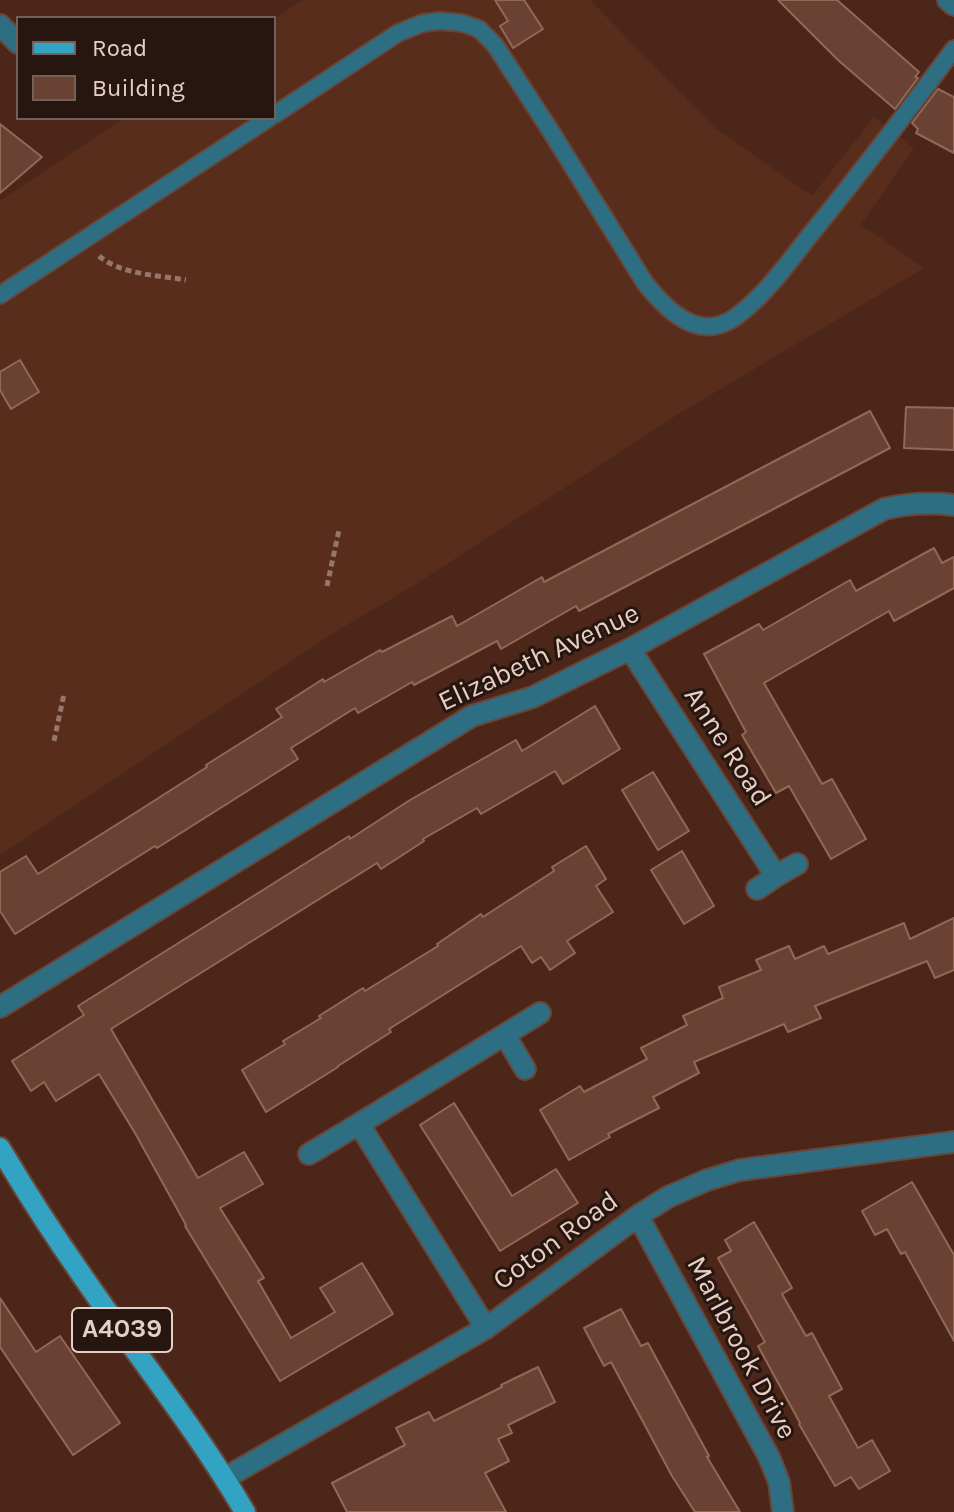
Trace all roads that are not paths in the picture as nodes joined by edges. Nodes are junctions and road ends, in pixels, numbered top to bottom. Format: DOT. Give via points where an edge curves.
graph roads {
  1 [pos="948,0"];
  2 [pos="954,5"];
  3 [pos="0,25"];
  4 [pos="16,41"];
  5 [pos="954,49"];
  6 [pos="276,114"];
  7 [pos="266,120"];
  8 [pos="0,295"];
  9 [pos="954,505"];
  10 [pos="630,649"];
  11 [pos="797,864"];
  12 [pos="776,876"];
  13 [pos="757,889"];
  14 [pos="0,1007"];
  15 [pos="540,1013"];
  16 [pos="505,1035"];
  17 [pos="525,1069"];
  18 [pos="359,1124"];
  19 [pos="954,1142"];
  20 [pos="0,1148"];
  21 [pos="309,1154"];
  22 [pos="638,1216"];
  23 [pos="486,1328"];
  24 [pos="225,1478"];
  25 [pos="245,1512"];
  26 [pos="783,1512"];
  1 -- 2 [label="street"];
  3 -- 4 [label="street"];
  5 -- 6 [label="lane" via="763,292 731,321 712,327 692,324 659,301 495,45 479,29 440,21 398,33"];
  7 -- 8 [label="lane"];
  9 -- 10 [label="street, Elizabeth Avenue" via="934,502 884,509"];
  10 -- 12 [label="street, Anne Road"];
  10 -- 14 [label="street, Elizabeth Avenue" via="533,697 472,716"];
  11 -- 12 [label="street"];
  12 -- 13 [label="street"];
  15 -- 16 [label="street"];
  16 -- 17 [label="street"];
  16 -- 18 [label="street"];
  18 -- 21 [label="street"];
  18 -- 23 [label="street"];
  19 -- 22 [label="street, Coton Road" via="740,1170 668,1197"];
  20 -- 24 [label="main road, A4039" via="80,1273"];
  22 -- 23 [label="street, Coton Road"];
  22 -- 26 [label="street, Marlbrook Drive" via="769,1457"];
  23 -- 24 [label="street, Coton Road"];
  24 -- 25 [label="main road, A4039"];
}
